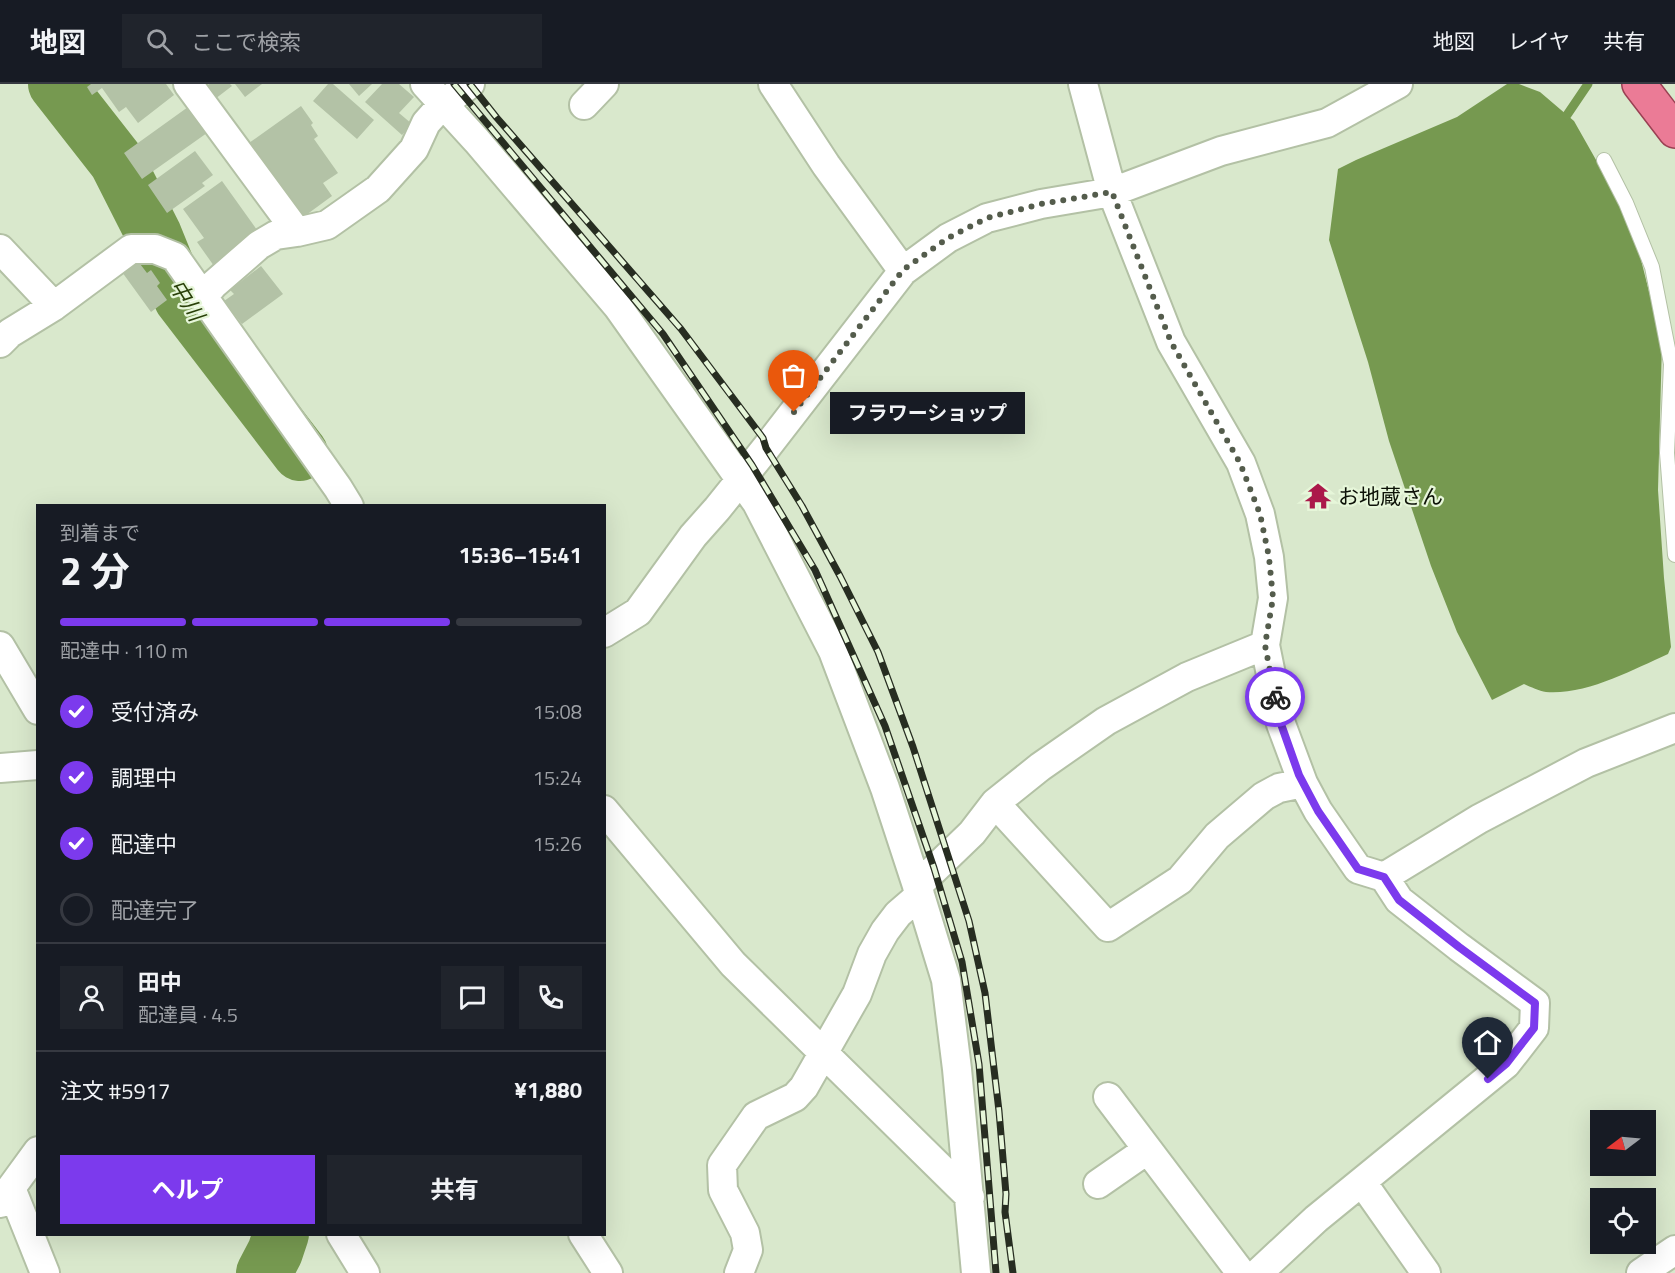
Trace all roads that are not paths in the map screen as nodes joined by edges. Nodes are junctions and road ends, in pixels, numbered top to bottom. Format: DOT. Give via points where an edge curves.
graph roads {
  1 [pos="188,84"];
  2 [pos="470,84"];
  3 [pos="604,84"];
  4 [pos="773,84"];
  5 [pos="1083,84"];
  6 [pos="1398,84"];
  7 [pos="1639,84"];
  8 [pos="434,94"];
  9 [pos="1354,94"];
  10 [pos="584,105"];
  11 [pos="1675,131"];
  12 [pos="1604,160"];
  13 [pos="1112,192"];
  14 [pos="297,232"];
  15 [pos="0,249"];
  16 [pos="903,270"];
  17 [pos="203,297"];
  18 [pos="54,306"];
  19 [pos="0,343"];
  20 [pos="740,481"];
  21 [pos="348,504"];
  22 [pos="1673,515"];
  23 [pos="1675,555"];
  24 [pos="606,632"];
  25 [pos="1265,645"];
  26 [pos="0,646"];
  27 [pos="36,707"];
  28 [pos="1675,728"];
  29 [pos="36,765"];
  30 [pos="0,768"];
  31 [pos="1303,783"];
  32 [pos="995,803"];
  33 [pos="606,815"];
  34 [pos="614,836"];
  35 [pos="1384,877"];
  36 [pos="918,891"];
  37 [pos="822,1053"];
  38 [pos="1108,1097"];
  39 [pos="1147,1150"];
  40 [pos="36,1154"];
  41 [pos="1362,1182"];
  42 [pos="1098,1184"];
  43 [pos="5,1196"];
  44 [pos="970,1197"];
  45 [pos="342,1236"];
  46 [pos="584,1236"];
  47 [pos="1675,1250"];
  48 [pos="45,1273"];
  49 [pos="365,1273"];
  50 [pos="608,1273"];
  51 [pos="739,1273"];
  52 [pos="976,1273"];
  53 [pos="1241,1273"];
  54 [pos="1258,1273"];
  55 [pos="1426,1273"];
  56 [pos="1641,1273"];
  1 -- 14 [label="street"];
  2 -- 8 [label="street"];
  3 -- 10 [label="street"];
  4 -- 16 [label="street"];
  5 -- 13 [label="street"];
  6 -- 9 [label="street"];
  7 -- 11 [label="highway"];
  8 -- 14 [label="street" via="414,149 378,189 327,225"];
  8 -- 20 [label="street" via="618,307"];
  9 -- 13 [label="street" via="1327,123 1221,151"];
  12 -- 22 [label="lane" via="1652,267 1671,364 1667,453"];
  13 -- 16 [label="street" via="987,218 948,238"];
  13 -- 25 [label="street" via="1171,342 1240,463 1260,514 1273,598"];
  14 -- 17 [label="street" via="276,235 259,245"];
  15 -- 18 [label="street"];
  16 -- 20 [label="street"];
  17 -- 18 [label="street" via="174,257 154,249 131,249"];
  17 -- 21 [label="street"];
  18 -- 19 [label="street"];
  20 -- 24 [label="street" via="693,536 638,612"];
  20 -- 36 [label="street" via="757,503 832,651 885,788"];
  22 -- 23 [label="lane"];
  25 -- 31 [label="street" via="1281,724"];
  25 -- 32 [label="street" via="1187,677 1106,721"];
  26 -- 27 [label="street"];
  28 -- 35 [label="street" via="1576,768 1479,819"];
  29 -- 30 [label="street"];
  31 -- 32 [label="street" via="1264,796 1217,836 1180,880 1108,927"];
  31 -- 35 [label="street" via="1358,869"];
  32 -- 36 [label="street"];
  33 -- 34 [label="street"];
  34 -- 37 [label="street"];
  35 -- 41 [label="street" via="1399,900 1535,1003 1534,1028 1506,1064"];
  36 -- 37 [label="street" via="885,930 857,994"];
  36 -- 44 [label="street" via="946,980"];
  37 -- 44 [label="street"];
  37 -- 51 [label="street" via="804,1087 795,1097 756,1116 722,1165 723,1190 745,1233 748,1250"];
  38 -- 39 [label="street"];
  39 -- 42 [label="street"];
  39 -- 53 [label="street"];
  40 -- 43 [label="street"];
  41 -- 54 [label="street"];
  41 -- 55 [label="street"];
  43 -- 48 [label="street"];
  44 -- 52 [label="street"];
  45 -- 49 [label="street"];
  46 -- 50 [label="street"];
  47 -- 56 [label="street"];
}
